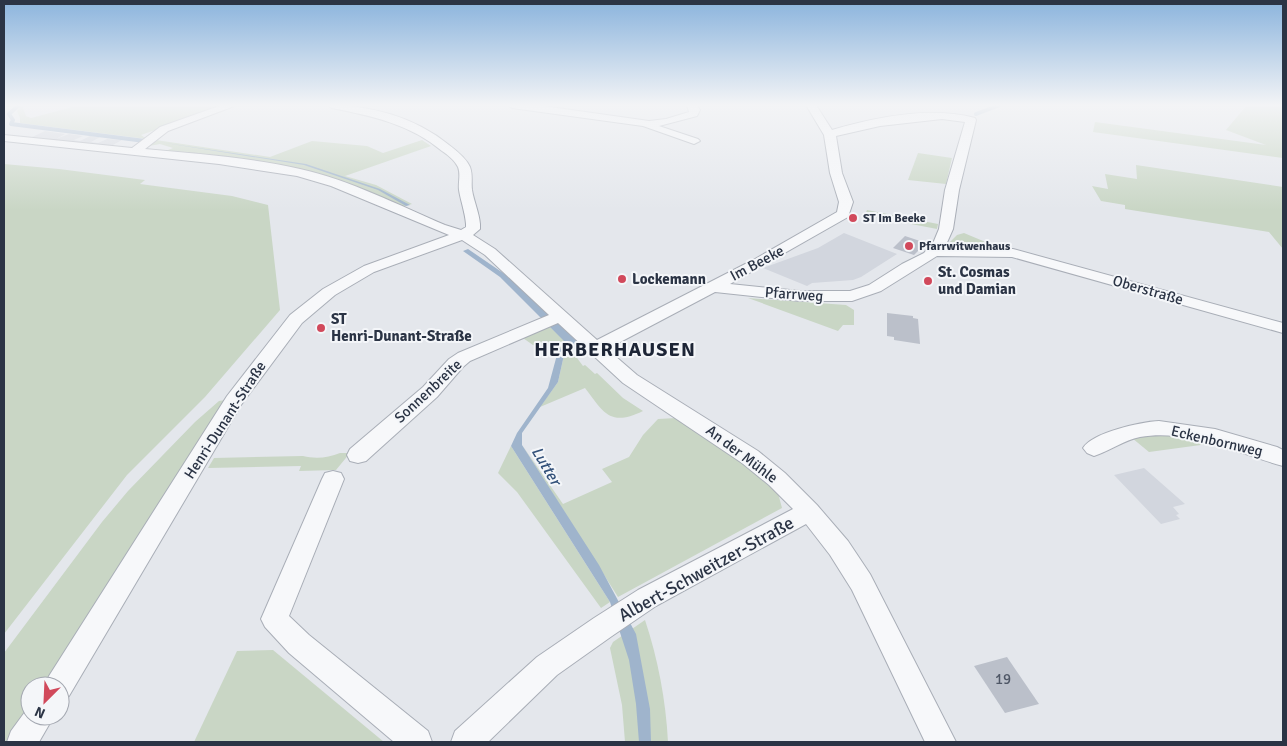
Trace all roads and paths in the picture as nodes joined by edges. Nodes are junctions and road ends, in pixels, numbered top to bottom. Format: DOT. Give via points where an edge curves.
graph roads {
  1 [pos="21,140"];
  2 [pos="151,140"];
  3 [pos="436,140"];
  4 [pos="690,140"];
  5 [pos="831,140"];
  6 [pos="965,140"];
  7 [pos="694,141"];
  8 [pos="135,152"];
  9 [pos="474,219"];
  10 [pos="946,225"];
  11 [pos="440,228"];
  12 [pos="463,235"];
  13 [pos="936,251"];
  14 [pos="1012,253"];
  15 [pos="712,287"];
  16 [pos="875,288"];
  17 [pos="553,319"];
  18 [pos="1283,328"];
  19 [pos="595,348"];
  20 [pos="1094,448"];
  21 [pos="358,455"];
  22 [pos="1283,458"];
  23 [pos="332,479"];
  24 [pos="809,511"];
  25 [pos="65,676"];
  26 [pos="32,726"];
  27 [pos="22,742"];
  28 [pos="417,742"];
  29 [pos="466,742"];
  30 [pos="941,742"];
  1 -- 8 [label="street, An der Mühle"];
  2 -- 8 [label="street"];
  3 -- 9 [label="street" via="461,161"];
  4 -- 7 [label="street"];
  5 -- 15 [label="street, Im Beeke" via="836,174 846,202 843,214"];
  6 -- 10 [label="street"];
  8 -- 11 [label="street, An der Mühle" via="246,163 305,174 344,186"];
  9 -- 11 [label="street"];
  9 -- 12 [label="street" via="473,229"];
  10 -- 13 [label="street"];
  11 -- 12 [label="street, An der Mühle"];
  12 -- 17 [label="street, An der Mühle" via="490,252"];
  12 -- 25 [label="street, Henri-Dunant-Straße" via="369,270 329,292 296,319 234,401"];
  13 -- 14 [label="street"];
  13 -- 16 [label="street"];
  14 -- 18 [label="street, Oberstraße"];
  15 -- 16 [label="street, Pfarrweg" via="820,297 852,296"];
  15 -- 19 [label="street, Im Beeke"];
  17 -- 19 [label="street, An der Mühle"];
  17 -- 21 [label="street, Sonnenbreite" via="460,360 430,392"];
  19 -- 24 [label="street, An der Mühle" via="630,379 750,457"];
  20 -- 22 [label="street, Eckenbornweg" via="1130,432 1159,429 1259,448"];
  23 -- 28 [label="street" via="274,618 299,644"];
  24 -- 29 [label="street, Albert-Schweitzer-Straße" via="647,598 548,666"];
  24 -- 30 [label="street, An der Mühle" via="861,582"];
  26 -- 27 [label="street"];
}
